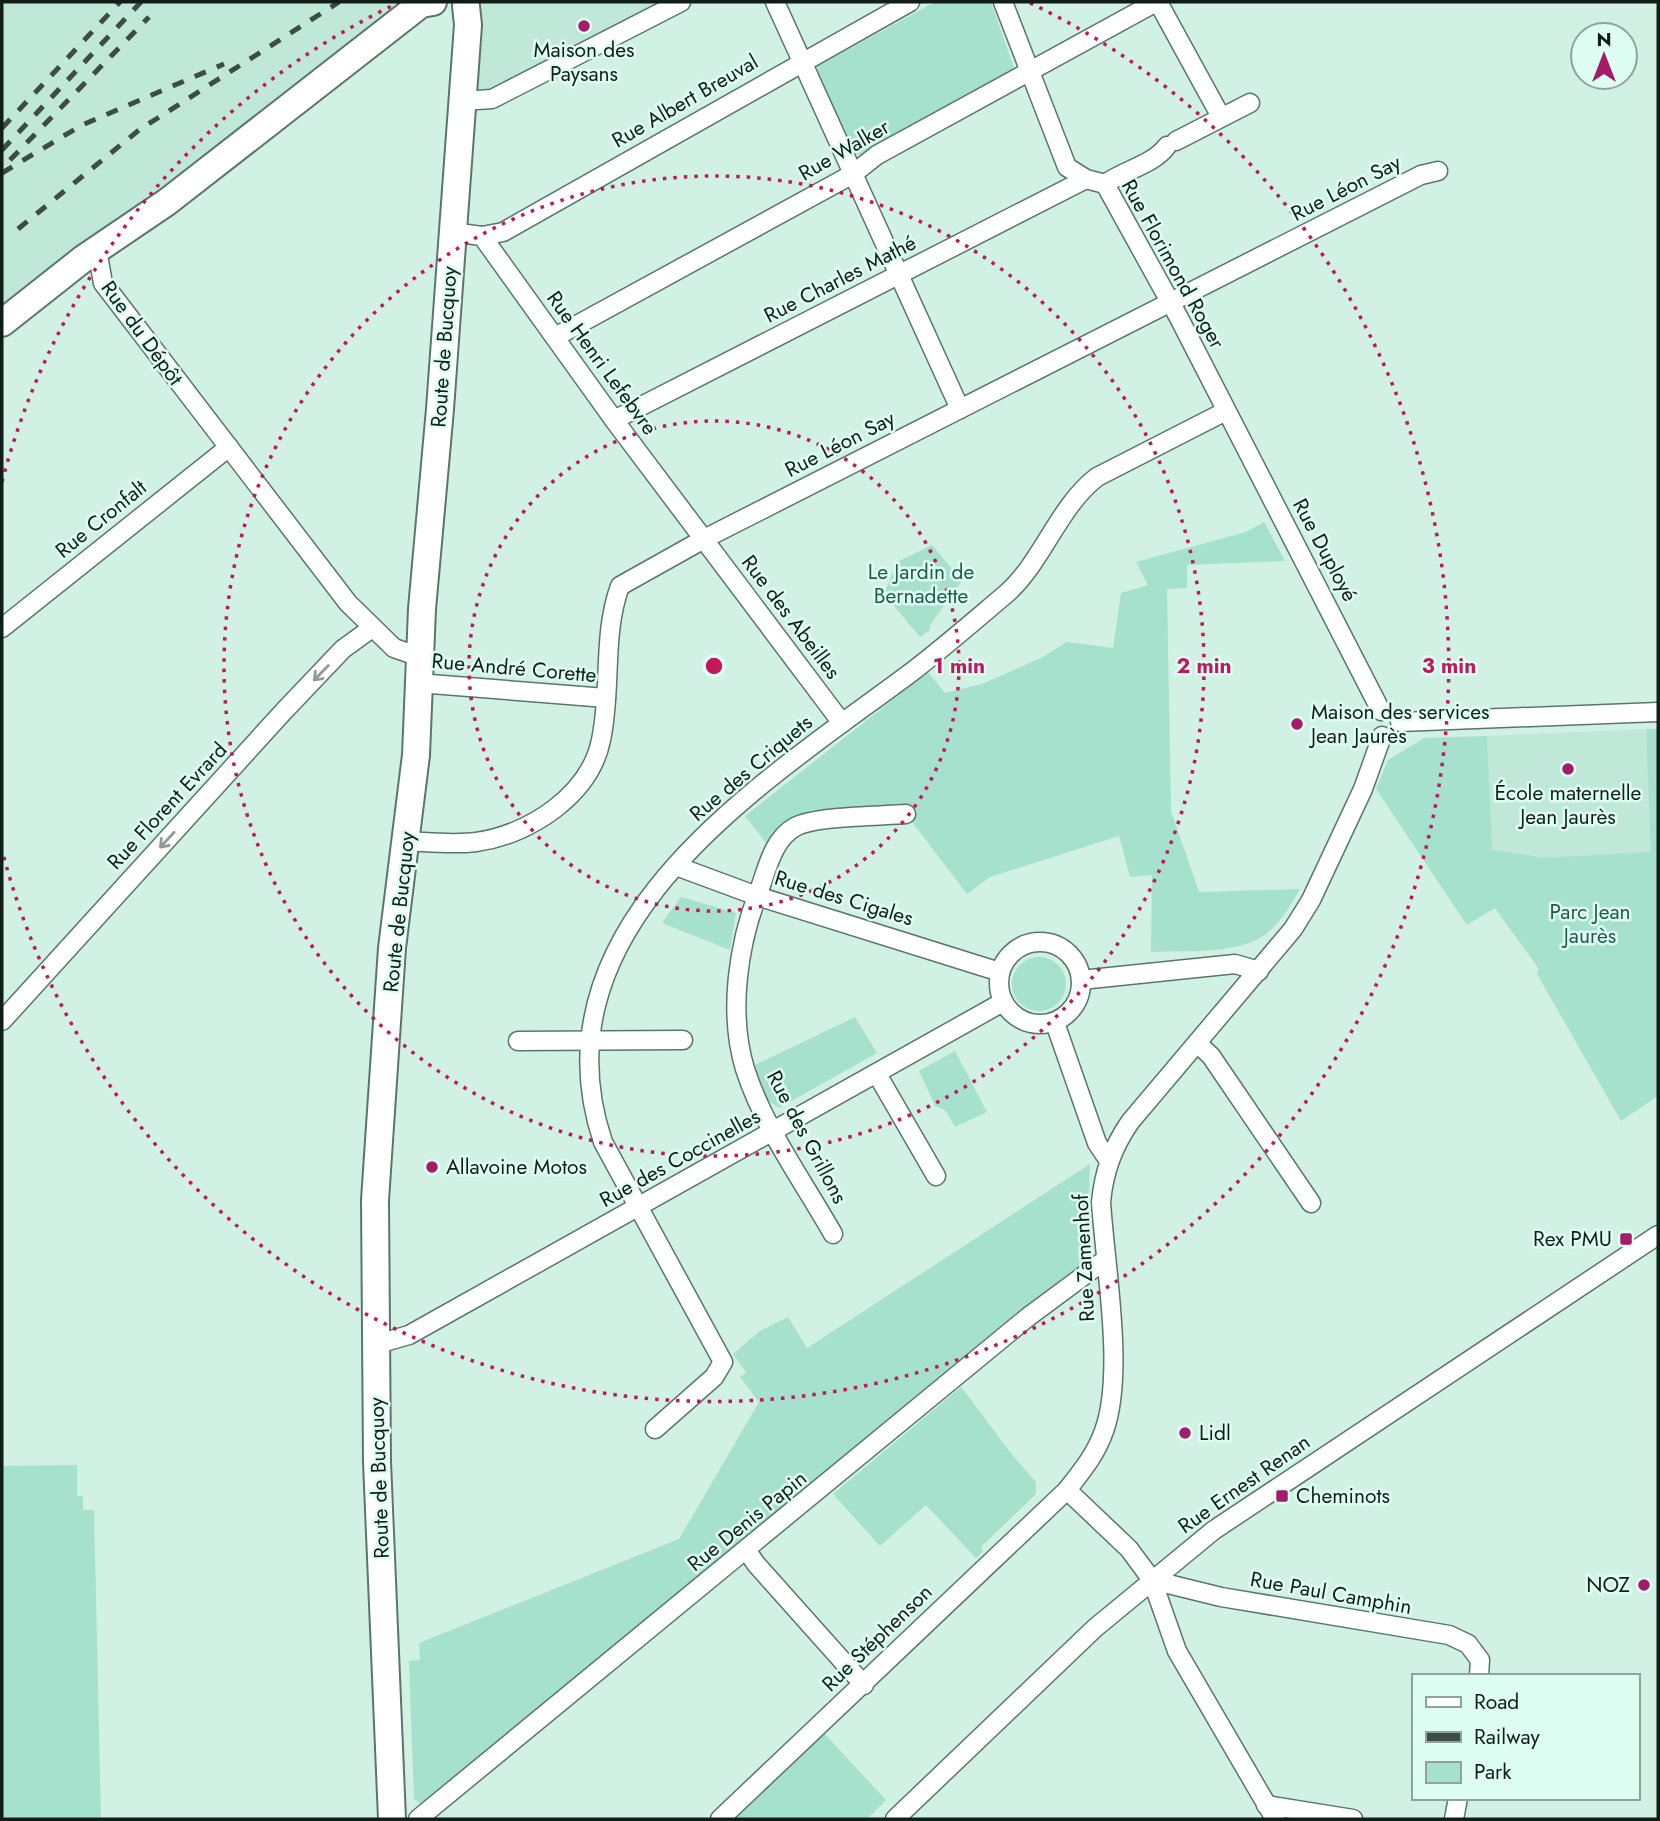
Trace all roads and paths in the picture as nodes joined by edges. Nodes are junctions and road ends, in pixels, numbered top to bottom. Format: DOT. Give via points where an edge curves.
graph roads {
  1 [pos="433,2"];
  2 [pos="681,2"];
  3 [pos="775,2"];
  4 [pos="909,2"];
  5 [pos="1003,2"];
  6 [pos="1157,2"];
  7 [pos="462,3"];
  8 [pos="802,61"];
  9 [pos="1031,70"];
  10 [pos="462,101"];
  11 [pos="1250,103"];
  12 [pos="1221,117"];
  13 [pos="1438,172"];
  14 [pos="853,174"];
  15 [pos="1086,179"];
  16 [pos="1105,184"];
  17 [pos="453,232"];
  18 [pos="482,236"];
  19 [pos="97,250"];
  20 [pos="899,275"];
  21 [pos="1171,302"];
  22 [pos="2,323"];
  23 [pos="555,337"];
  24 [pos="960,409"];
  25 [pos="1226,411"];
  26 [pos="614,420"];
  27 [pos="229,447"];
  28 [pos="704,539"];
  29 [pos="2,628"];
  30 [pos="372,628"];
  31 [pos="419,657"];
  32 [pos="418,684"];
  33 [pos="606,698"];
  34 [pos="1381,711"];
  35 [pos="1658,712"];
  36 [pos="1400,722"];
  37 [pos="842,723"];
  38 [pos="1382,736"];
  39 [pos="906,814"];
  40 [pos="406,841"];
  41 [pos="676,866"];
  42 [pos="757,896"];
  43 [pos="1259,971"];
  44 [pos="1000,972"];
  45 [pos="1081,980"];
  46 [pos="1003,1002"];
  47 [pos="2,1021"];
  48 [pos="1055,1023"];
  49 [pos="683,1040"];
  50 [pos="518,1041"];
  51 [pos="591,1043"];
  52 [pos="1197,1043"];
  53 [pos="877,1074"];
  54 [pos="774,1132"];
  55 [pos="1109,1161"];
  56 [pos="936,1176"];
  57 [pos="1311,1203"];
  58 [pos="638,1206"];
  59 [pos="833,1234"];
  60 [pos="1658,1235"];
  61 [pos="1105,1260"];
  62 [pos="375,1341"];
  63 [pos="655,1429"];
  64 [pos="1067,1490"];
  65 [pos="747,1550"];
  66 [pos="1152,1580"];
  67 [pos="1479,1674"];
  68 [pos="864,1685"];
  69 [pos="1458,1800"];
  70 [pos="1270,1812"];
  71 [pos="392,1819"];
  72 [pos="418,1819"];
  73 [pos="720,1819"];
  74 [pos="895,1819"];
  75 [pos="1353,1819"];
  76 [pos="1454,1819"];
  1 -- 19 [label="main road" via="421,4 167,202"];
  2 -- 10 [label="street" via="492,99"];
  3 -- 8 [label="street"];
  4 -- 8 [label="street, Rue Albert Breuval"];
  5 -- 9 [label="street, Rue Florimond Roger"];
  6 -- 9 [label="street, Rue Walker"];
  6 -- 12 [label="street"];
  7 -- 10 [label="main road, Route de Bucquoy" via="468,25"];
  8 -- 14 [label="street"];
  8 -- 18 [label="street, Rue Albert Breuval" via="503,232"];
  9 -- 14 [label="street, Rue Walker" via="877,155"];
  9 -- 15 [label="street, Rue Florimond Roger" via="1068,167"];
  10 -- 17 [label="main road, Route de Bucquoy"];
  11 -- 12 [label="street"];
  12 -- 16 [label="street" via="1171,144 1159,157"];
  13 -- 21 [label="street, Rue Léon Say" via="1421,174"];
  14 -- 20 [label="street"];
  14 -- 23 [label="street, Rue Walker"];
  15 -- 16 [label="street, Rue Florimond Roger"];
  15 -- 20 [label="street, Rue Charles Mathé"];
  16 -- 21 [label="street, Rue Florimond Roger"];
  17 -- 18 [label="street"];
  17 -- 31 [label="main road, Route de Bucquoy"];
  18 -- 23 [label="street, Rue Henri Lefebvre"];
  19 -- 22 [label="main road"];
  19 -- 27 [label="street, Rue du Dépôt" via="103,282"];
  20 -- 24 [label="street"];
  20 -- 26 [label="street, Rue Charles Mathé"];
  21 -- 24 [label="street, Rue Léon Say"];
  21 -- 25 [label="street, Rue Florimond Roger"];
  23 -- 26 [label="street, Rue Henri Lefebvre"];
  24 -- 28 [label="street, Rue Léon Say"];
  25 -- 34 [label="street, Rue Duployé"];
  25 -- 37 [label="street, Rue des Criquets" via="1097,477 1079,491 1011,589"];
  26 -- 28 [label="street, Rue Henri Lefebvre"];
  27 -- 29 [label="street, Rue Cronfalt"];
  27 -- 30 [label="street, Rue du Dépôt"];
  28 -- 33 [label="street, Rue Léon Say" via="620,586 612,609"];
  28 -- 37 [label="street, Rue des Abeilles"];
  30 -- 31 [label="street, Rue du Dépôt" via="394,648"];
  30 -- 47 [label="street, Rue Florent Evrard, one-way" via="343,649 284,711"];
  31 -- 32 [label="main road, Route de Bucquoy"];
  32 -- 33 [label="street, Rue André Corette"];
  32 -- 40 [label="main road, Route de Bucquoy"];
  33 -- 40 [label="street, Rue Léon Say" via="594,765 561,804 535,821 480,842"];
  34 -- 36 [label="street" via="1393,712"];
  34 -- 38 [label="street" via="1374,723"];
  35 -- 36 [label="street"];
  36 -- 38 [label="street" via="1394,735"];
  37 -- 41 [label="street, Rue des Criquets" via="737,804"];
  38 -- 43 [label="street, Rue Zamenhof" via="1363,789 1311,900"];
  39 -- 42 [label="street, Rue des Grillons" via="795,827 776,845"];
  40 -- 62 [label="main road, Route de Bucquoy" via="393,948 375,1200"];
  41 -- 42 [label="street, Rue des Cigales"];
  41 -- 51 [label="street, Rue des Criquets" via="632,922 611,964 599,995"];
  42 -- 44 [label="street, Rue des Cigales"];
  42 -- 54 [label="street, Rue des Grillons" via="738,980 740,1041 745,1069"];
  43 -- 45 [label="street" via="1235,964"];
  43 -- 52 [label="street, Rue Zamenhof"];
  44 -- 45 [label="street" via="1017,949 1048,943 1068,953"];
  44 -- 46 [label="street" via="998,988"];
  45 -- 48 [label="street" via="1077,1002"];
  46 -- 48 [label="street" via="1019,1020"];
  46 -- 53 [label="street, Rue des Coccinelles"];
  48 -- 55 [label="street" via="1097,1143"];
  49 -- 51 [label="street"];
  50 -- 51 [label="street"];
  51 -- 58 [label="street, Rue des Criquets" via="593,1113 603,1142"];
  52 -- 55 [label="street, Rue Zamenhof" via="1130,1122"];
  52 -- 57 [label="street" via="1211,1056"];
  53 -- 54 [label="street, Rue des Coccinelles"];
  53 -- 56 [label="street"];
  54 -- 58 [label="street, Rue des Coccinelles"];
  54 -- 59 [label="street, Rue des Grillons"];
  55 -- 61 [label="street, Rue Zamenhof" via="1101,1202"];
  58 -- 62 [label="street, Rue des Coccinelles" via="409,1335"];
  58 -- 63 [label="street, Rue des Criquets" via="723,1362 715,1377"];
  60 -- 66 [label="street, Rue Ernest Renan" via="1267,1493"];
  61 -- 64 [label="street, Rue Zamenhof" via="1112,1401 1092,1459"];
  61 -- 65 [label="street, Rue Denis Papin" via="1028,1317"];
  62 -- 71 [label="main road, Route de Bucquoy"];
  64 -- 66 [label="street" via="1129,1549"];
  64 -- 68 [label="street, Rue Stéphenson"];
  65 -- 68 [label="street"];
  65 -- 72 [label="street, Rue Denis Papin"];
  66 -- 67 [label="street, Rue Paul Camphin" via="1221,1597 1449,1635 1468,1644 1480,1660"];
  66 -- 70 [label="street" via="1177,1651"];
  66 -- 74 [label="street, Rue Ernest Renan" via="1095,1628"];
  68 -- 73 [label="street, Rue Stéphenson"];
  69 -- 76 [label="street"];
  70 -- 75 [label="street"];
}
